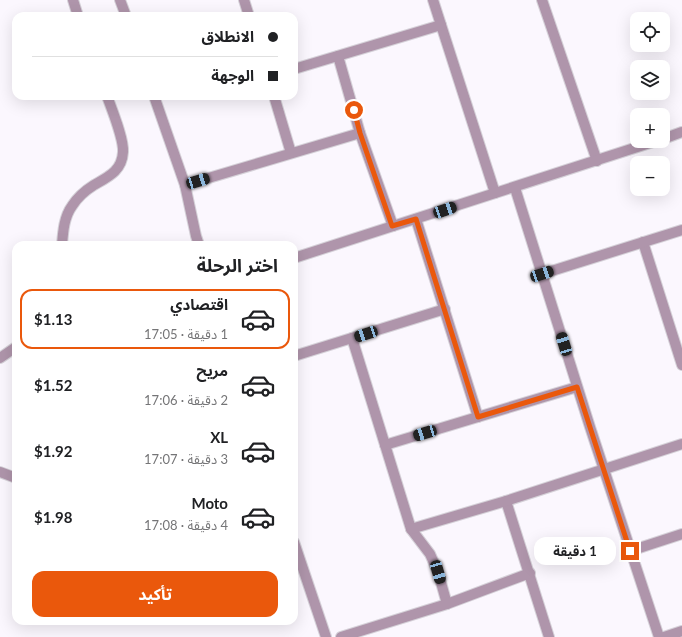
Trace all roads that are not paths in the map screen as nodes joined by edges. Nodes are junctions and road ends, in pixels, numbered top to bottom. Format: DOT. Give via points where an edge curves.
graph roads {
  1 [pos="73,0"];
  2 [pos="120,0"];
  3 [pos="244,0"];
  4 [pos="433,0"];
  5 [pos="542,0"];
  6 [pos="77,12"];
  7 [pos="124,12"];
  8 [pos="248,12"];
  9 [pos="441,25"];
  10 [pos="338,56"];
  11 [pos="298,68"];
  12 [pos="108,100"];
  13 [pos="155,100"];
  14 [pos="275,100"];
  15 [pos="682,132"];
  16 [pos="360,133"];
  17 [pos="670,136"];
  18 [pos="635,148"];
  19 [pos="291,153"];
  20 [pos="597,161"];
  21 [pos="185,185"];
  22 [pos="515,188"];
  23 [pos="495,193"];
  24 [pos="416,219"];
  25 [pos="392,226"];
  26 [pos="682,230"];
  27 [pos="62,241"];
  28 [pos="198,241"];
  29 [pos="643,242"];
  30 [pos="298,257"];
  31 [pos="542,274"];
  32 [pos="445,309"];
  33 [pos="352,338"];
  34 [pos="12,350"];
  35 [pos="298,355"];
  36 [pos="0,358"];
  37 [pos="682,365"];
  38 [pos="577,387"];
  39 [pos="478,417"];
  40 [pos="682,444"];
  41 [pos="385,445"];
  42 [pos="604,469"];
  43 [pos="0,472"];
  44 [pos="12,476"];
  45 [pos="506,501"];
  46 [pos="411,529"];
  47 [pos="682,534"];
  48 [pos="630,551"];
  49 [pos="298,554"];
  50 [pos="530,573"];
  51 [pos="447,604"];
  52 [pos="682,631"];
  53 [pos="326,637"];
  54 [pos="340,637"];
  55 [pos="549,637"];
  56 [pos="660,637"];
  57 [pos="664,637"];
  1 -- 6 [label="street"];
  2 -- 7 [label="street"];
  3 -- 8 [label="street"];
  4 -- 9 [label="street"];
  5 -- 20 [label="street"];
  9 -- 10 [label="street"];
  9 -- 23 [label="street"];
  10 -- 11 [label="street"];
  10 -- 16 [label="street"];
  12 -- 27 [label="street" via="123,151 120,166 113,174 86,191 71,207"];
  13 -- 21 [label="street"];
  14 -- 19 [label="street"];
  15 -- 17 [label="street"];
  16 -- 19 [label="street"];
  16 -- 25 [label="street"];
  18 -- 20 [label="street"];
  19 -- 21 [label="street"];
  20 -- 22 [label="street"];
  21 -- 28 [label="street"];
  22 -- 23 [label="street"];
  22 -- 31 [label="street"];
  23 -- 24 [label="street"];
  24 -- 25 [label="street"];
  24 -- 32 [label="street"];
  25 -- 30 [label="street"];
  26 -- 29 [label="street"];
  29 -- 31 [label="street"];
  29 -- 37 [label="street"];
  31 -- 38 [label="street"];
  32 -- 33 [label="street"];
  32 -- 39 [label="street"];
  33 -- 35 [label="street"];
  33 -- 41 [label="street"];
  34 -- 36 [label="street"];
  38 -- 39 [label="street"];
  38 -- 42 [label="street"];
  39 -- 41 [label="street"];
  40 -- 42 [label="street"];
  41 -- 46 [label="street"];
  42 -- 45 [label="street"];
  42 -- 48 [label="street"];
  43 -- 44 [label="street"];
  45 -- 46 [label="street"];
  45 -- 50 [label="street"];
  46 -- 51 [label="street" via="430,554"];
  47 -- 48 [label="street"];
  48 -- 56 [label="street"];
  49 -- 53 [label="street"];
  50 -- 51 [label="street"];
  50 -- 55 [label="street"];
  51 -- 54 [label="street"];
  52 -- 57 [label="street"];
}
